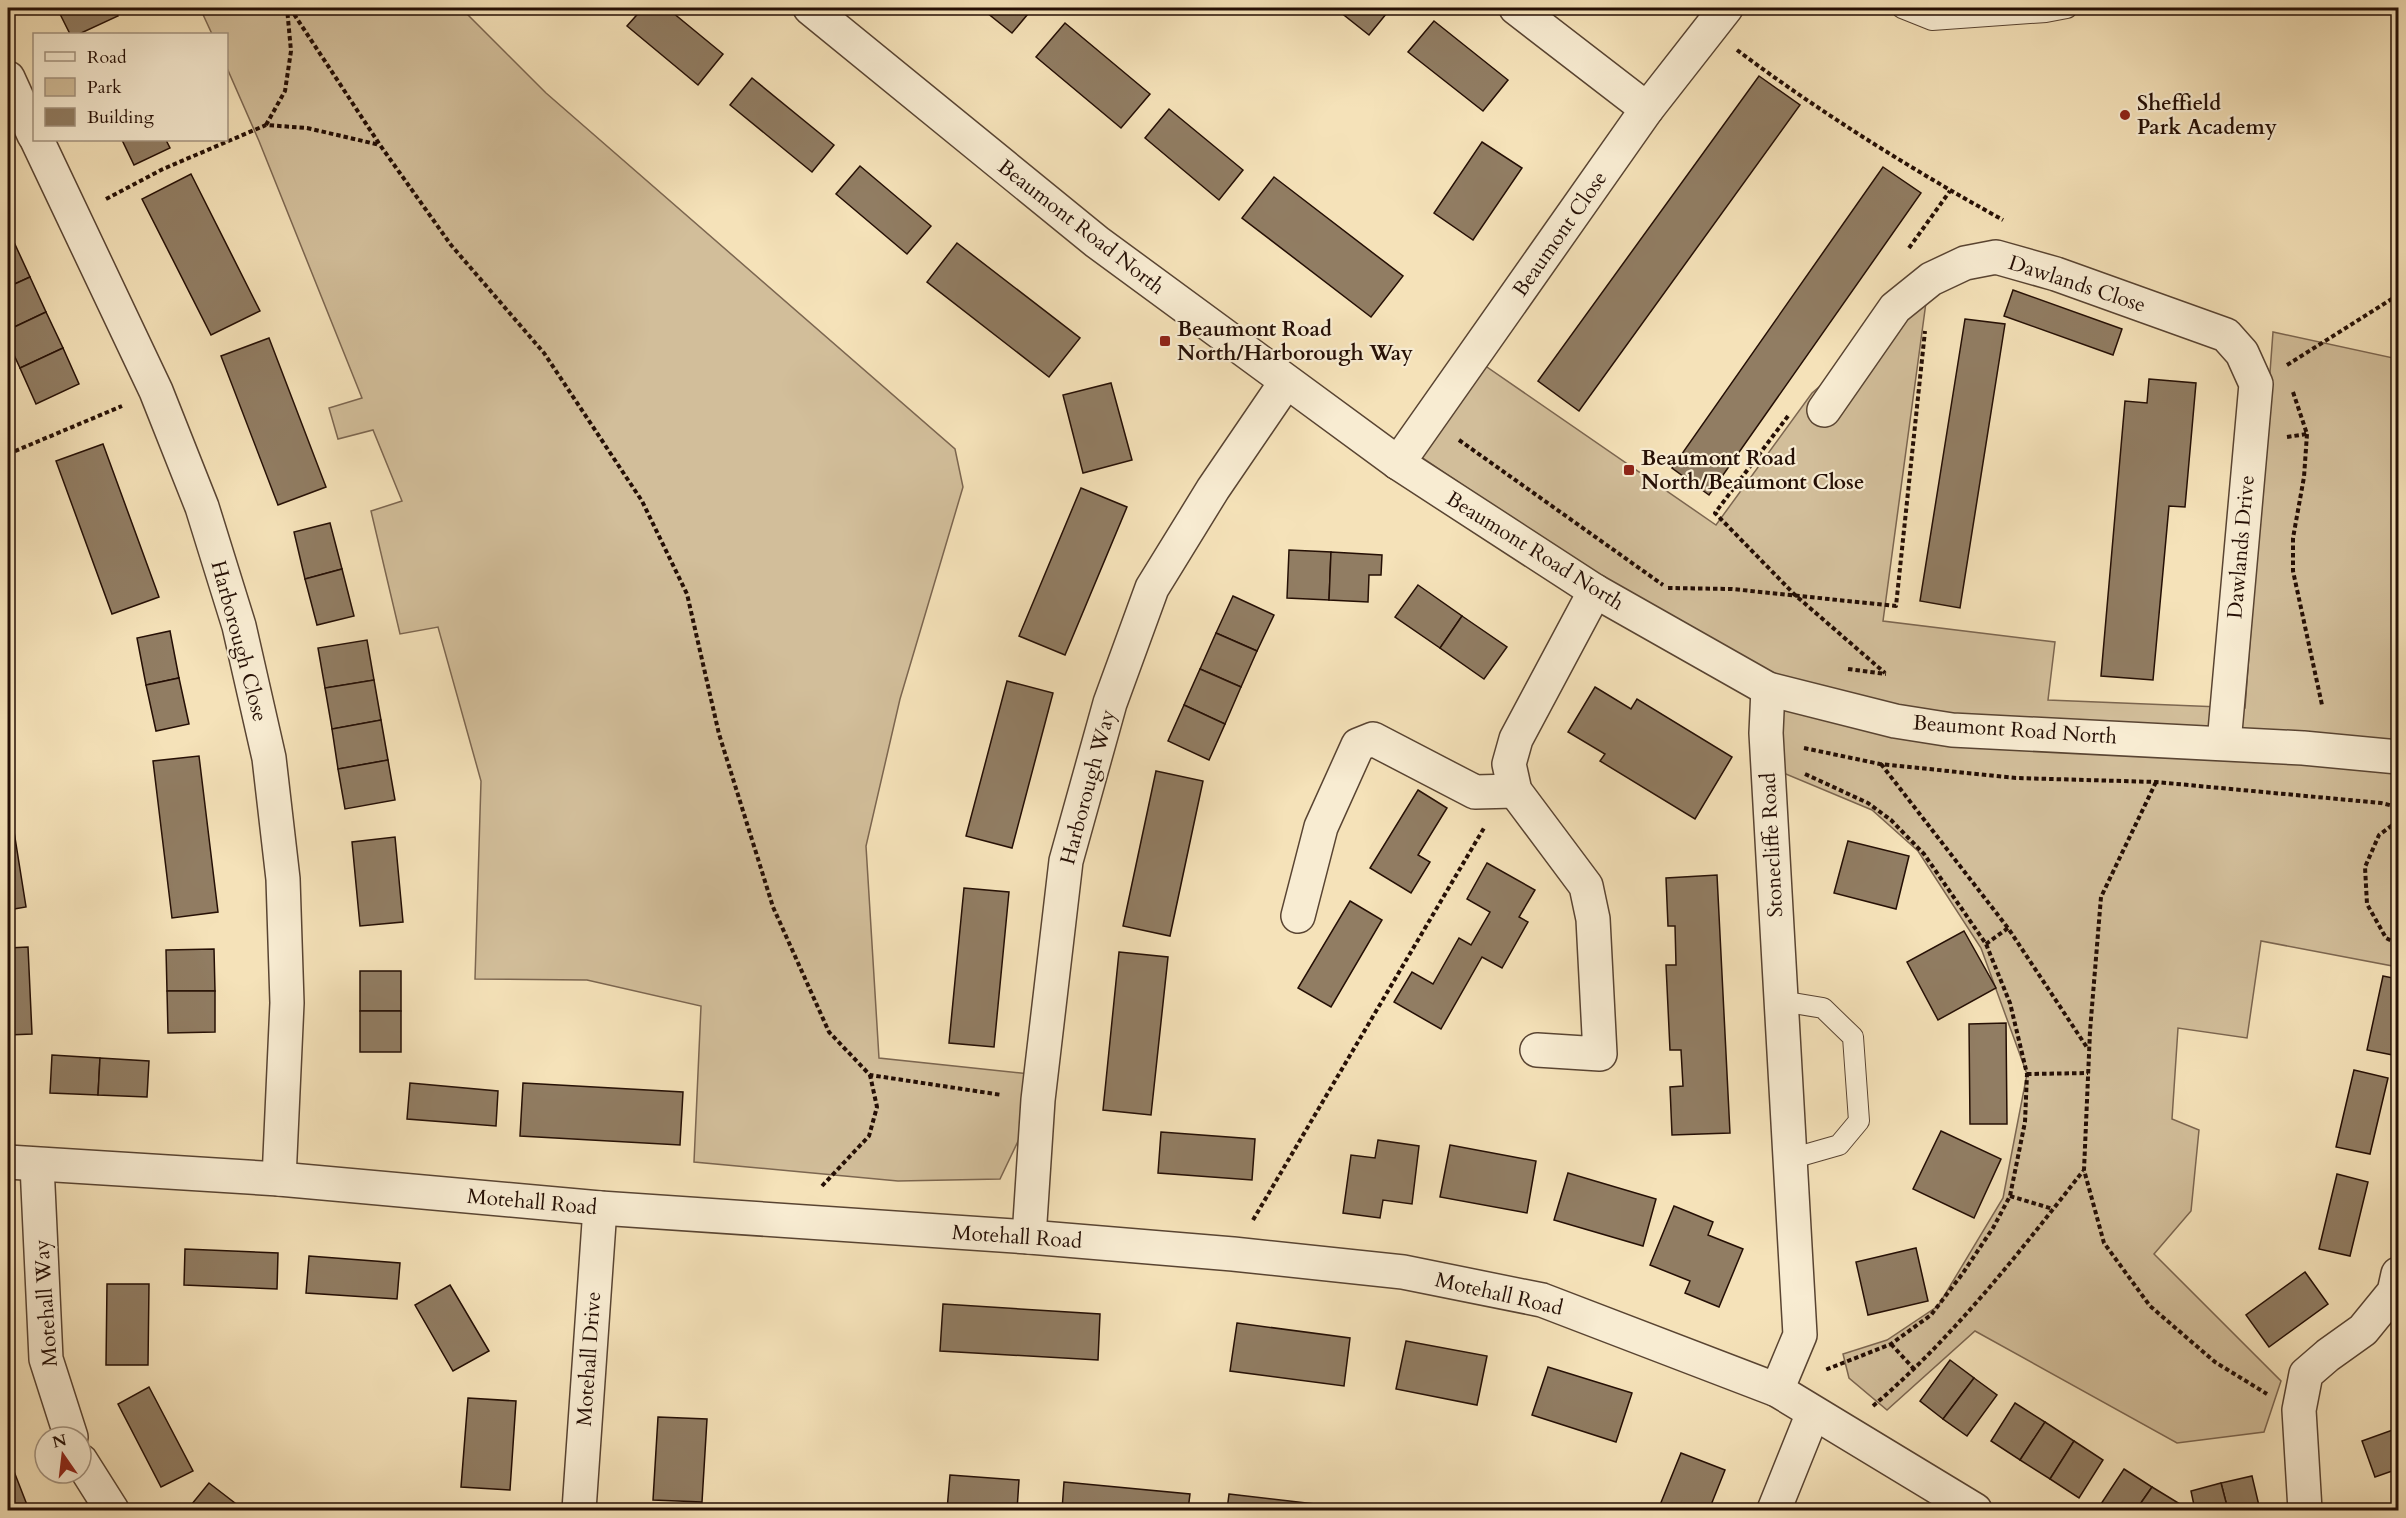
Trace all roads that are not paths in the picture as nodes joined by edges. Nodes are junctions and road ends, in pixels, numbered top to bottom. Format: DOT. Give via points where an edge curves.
graph roads {
  1 [pos="810,8"];
  2 [pos="1516,8"];
  3 [pos="1902,8"];
  4 [pos="2067,8"];
  5 [pos="1718,19"];
  6 [pos="8,78"];
  7 [pos="1647,109"];
  8 [pos="33,133"];
  9 [pos="37,141"];
  10 [pos="2242,353"];
  11 [pos="1286,382"];
  12 [pos="1824,410"];
  13 [pos="1398,463"];
  14 [pos="1595,591"];
  15 [pos="1768,689"];
  16 [pos="2224,743"];
  17 [pos="2398,757"];
  18 [pos="1515,791"];
  19 [pos="1298,916"];
  20 [pos="1781,1001"];
  21 [pos="1537,1050"];
  22 [pos="1790,1159"];
  23 [pos="22,1164"];
  24 [pos="279,1179"];
  25 [pos="600,1208"];
  26 [pos="1029,1237"];
  27 [pos="2398,1274"];
  28 [pos="1777,1390"];
  29 [pos="1813,1413"];
  30 [pos="67,1425"];
  31 [pos="93,1480"];
  32 [pos="112,1510"];
  33 [pos="579,1510"];
  34 [pos="1774,1510"];
  35 [pos="1975,1510"];
  36 [pos="2304,1510"];
  1 -- 11 [label="street, Beaumont Road North" via="1097,242"];
  2 -- 7 [label="street"];
  3 -- 4 [label="lane" via="1932,20"];
  5 -- 7 [label="street, Beaumont Close"];
  6 -- 8 [label="street"];
  7 -- 13 [label="street, Beaumont Close"];
  9 -- 24 [label="street, Harborough Close" via="156,391 202,507 239,626 269,759 283,879 287,1003"];
  10 -- 12 [label="street, Dawlands Close" via="2226,335 2056,274 1996,257 1965,263 1931,279 1895,308"];
  10 -- 16 [label="street, Dawlands Drive" via="2256,384"];
  11 -- 13 [label="street, Beaumont Road North"];
  11 -- 26 [label="street, Harborough Way" via="1152,588 1110,703 1066,861 1038,1100"];
  13 -- 14 [label="street, Beaumont Road North"];
  14 -- 15 [label="street, Beaumont Road North"];
  14 -- 18 [label="street" via="1516,739 1509,764"];
  15 -- 16 [label="street, Beaumont Road North" via="1895,721 1952,730"];
  15 -- 20 [label="street, Stonecliffe Road" via="1766,733"];
  16 -- 17 [label="street, Beaumont Road North"];
  18 -- 19 [label="street" via="1475,792 1372,739 1358,745 1321,827"];
  18 -- 21 [label="street" via="1586,886 1593,919 1600,1054"];
  20 -- 22 [label="street, Stonecliffe Road"];
  20 -- 22 [label="lane" via="1823,1008 1853,1037 1859,1121 1839,1145"];
  22 -- 28 [label="street, Stonecliffe Road" via="1800,1335"];
  23 -- 24 [label="street, Motehall Road"];
  23 -- 30 [label="street, Motehall Way" via="46,1359"];
  24 -- 25 [label="street, Motehall Road"];
  25 -- 26 [label="street, Motehall Road"];
  25 -- 33 [label="street, Motehall Drive"];
  26 -- 28 [label="street, Motehall Road" via="1402,1272 1542,1300"];
  27 -- 36 [label="street" via="2394,1292 2363,1330 2306,1374 2299,1410"];
  28 -- 29 [label="street, Motehall Road"];
  29 -- 34 [label="street"];
  29 -- 35 [label="street, Motehall Road"];
  31 -- 32 [label="street"];
}
